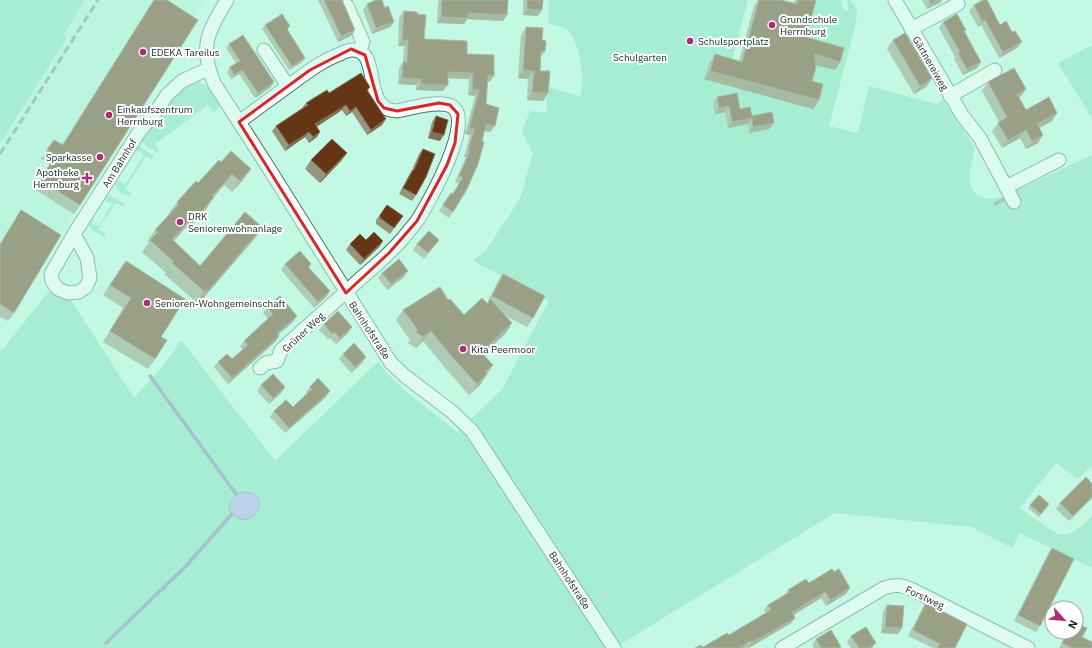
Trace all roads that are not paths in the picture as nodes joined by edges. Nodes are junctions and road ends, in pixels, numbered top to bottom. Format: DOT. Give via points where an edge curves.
graph roads {
  1 [pos="227,0"];
  2 [pos="895,0"];
  3 [pos="958,4"];
  4 [pos="348,6"];
  5 [pos="911,29"];
  6 [pos="264,50"];
  7 [pos="359,51"];
  8 [pos="208,69"];
  9 [pos="995,70"];
  10 [pos="288,86"];
  11 [pos="950,96"];
  12 [pos="239,122"];
  13 [pos="1059,160"];
  14 [pos="1006,187"];
  15 [pos="1014,202"];
  16 [pos="74,234"];
  17 [pos="346,292"];
  18 [pos="260,368"];
  19 [pos="614,648"];
  20 [pos="782,648"];
  21 [pos="1028,648"];
  1 -- 8 [label="street, Bahnhofstraße" via="207,40"];
  2 -- 5 [label="street, Gärtnereiweg"];
  3 -- 5 [label="street, Gärtnereiweg"];
  4 -- 7 [label="street" via="363,42"];
  5 -- 11 [label="street, Gärtnereiweg"];
  6 -- 10 [label="street"];
  7 -- 10 [label="street" via="351,49 332,57"];
  7 -- 17 [label="street, Grüner Weg" via="368,61 378,101 384,108 397,111 439,103 450,105 459,118 455,143 447,165 436,190 417,221 389,253"];
  8 -- 12 [label="street, Bahnhofstraße"];
  8 -- 16 [label="street, Am Bahnhof" via="182,81 167,95 138,132"];
  9 -- 11 [label="street, Gärtnereiweg"];
  10 -- 12 [label="street"];
  11 -- 14 [label="street, Gärtnereiweg" via="980,138"];
  12 -- 17 [label="street, Bahnhofstraße"];
  13 -- 14 [label="street"];
  14 -- 15 [label="street, Gärtnereiweg"];
  16 -- 16 [label="street, Am Bahnhof" via="87,258 90,278 86,287 79,292 68,293 58,289 52,281 51,274"];
  17 -- 18 [label="street, Grüner Weg" via="281,350 277,361 266,363"];
  17 -- 19 [label="street, Bahnhofstraße" via="391,363 472,431"];
  20 -- 21 [label="street, Forstweg" via="891,585 913,590"];
}
